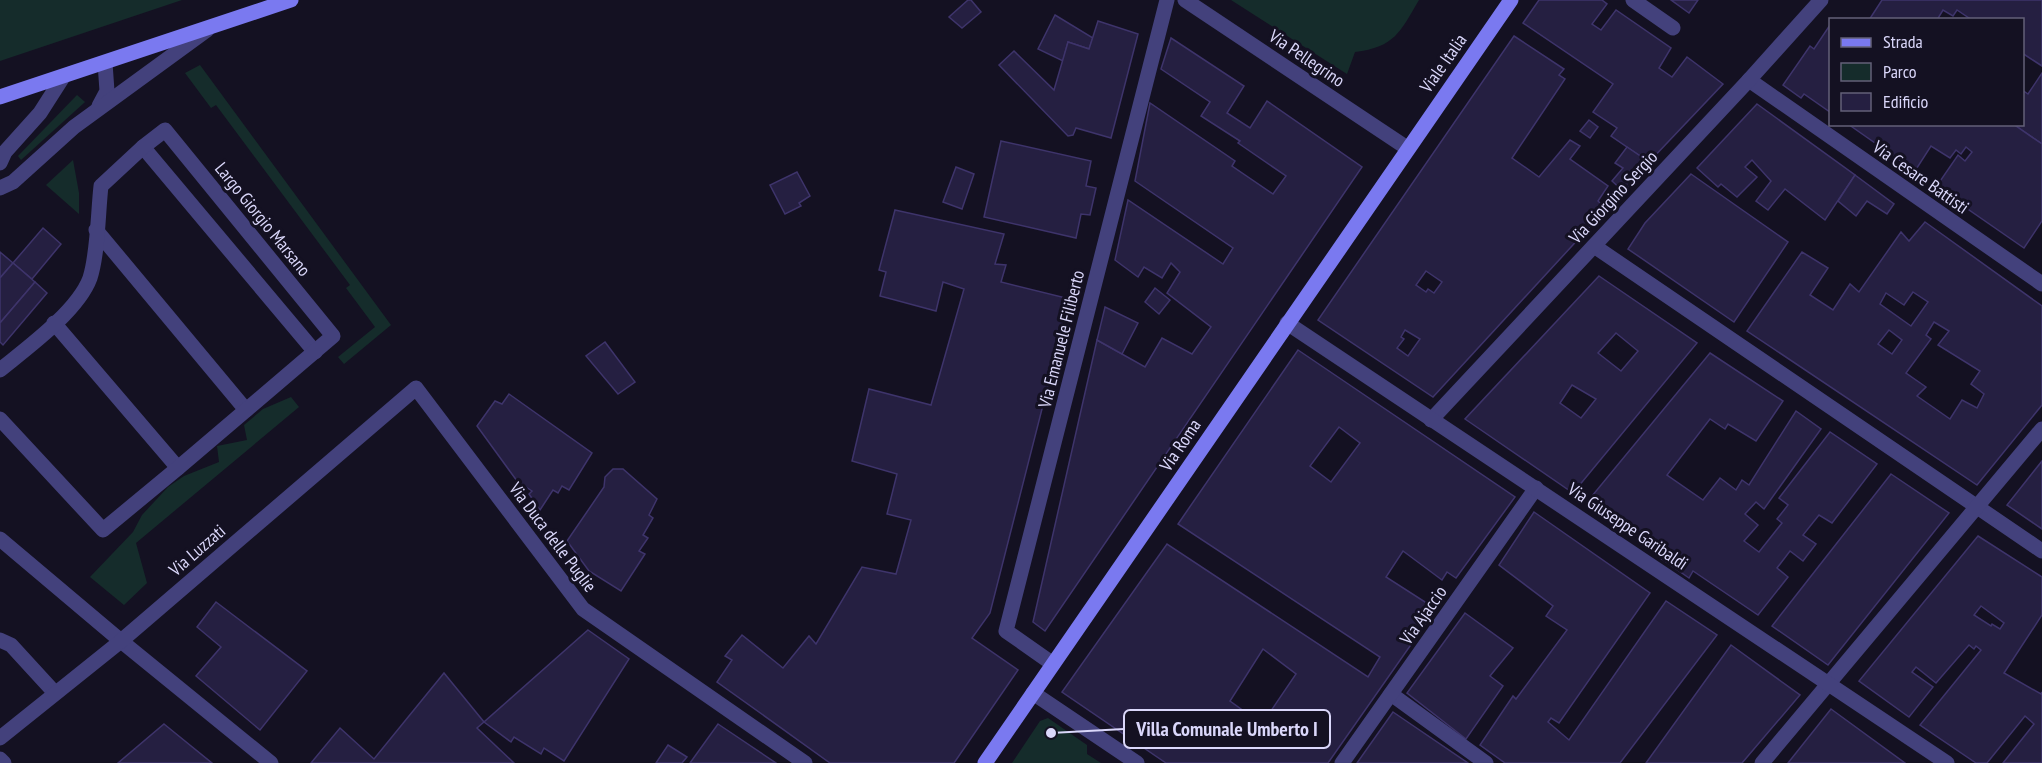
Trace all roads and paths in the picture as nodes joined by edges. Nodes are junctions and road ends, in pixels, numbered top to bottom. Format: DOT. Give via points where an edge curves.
graph roads {
  1 [pos="291,0"];
  2 [pos="1167,0"];
  3 [pos="1185,0"];
  4 [pos="1511,0"];
  5 [pos="1633,0"];
  6 [pos="1821,0"];
  7 [pos="211,27"];
  8 [pos="1672,28"];
  9 [pos="105,63"];
  10 [pos="63,77"];
  11 [pos="1749,80"];
  12 [pos="0,97"];
  13 [pos="96,111"];
  14 [pos="143,147"];
  15 [pos="1407,148"];
  16 [pos="0,163"];
  17 [pos="0,188"];
  18 [pos="96,230"];
  19 [pos="1594,246"];
  20 [pos="2042,284"];
  21 [pos="54,323"];
  22 [pos="1287,323"];
  23 [pos="315,352"];
  24 [pos="0,370"];
  25 [pos="416,388"];
  26 [pos="246,410"];
  27 [pos="0,419"];
  28 [pos="1431,420"];
  29 [pos="2042,429"];
  30 [pos="178,468"];
  31 [pos="1536,488"];
  32 [pos="1977,506"];
  33 [pos="0,539"];
  34 [pos="2042,551"];
  35 [pos="0,640"];
  36 [pos="121,641"];
  37 [pos="1053,664"];
  38 [pos="1830,684"];
  39 [pos="55,693"];
  40 [pos="1033,693"];
  41 [pos="1392,694"];
  42 [pos="0,738"];
  43 [pos="0,759"];
  44 [pos="4,763"];
  45 [pos="271,763"];
  46 [pos="805,763"];
  47 [pos="985,763"];
  48 [pos="1137,763"];
  49 [pos="1342,763"];
  50 [pos="1486,763"];
  51 [pos="1762,763"];
  52 [pos="1947,763"];
  1 -- 7 [label="main road"];
  2 -- 37 [label="street, Via Emanuele Filiberto" via="1006,631"];
  3 -- 15 [label="street, Via Pellegrino"];
  4 -- 15 [label="main road, Viale Italia"];
  5 -- 8 [label="street"];
  6 -- 11 [label="street, Via Giorgino Sergio"];
  7 -- 9 [label="main road"];
  7 -- 13 [label="street"];
  9 -- 10 [label="main road"];
  9 -- 13 [label="street" via="107,91"];
  10 -- 12 [label="main road"];
  10 -- 16 [label="street"];
  11 -- 19 [label="street, Via Giorgino Sergio"];
  11 -- 20 [label="street, Via Cesare Battisti"];
  13 -- 17 [label="street" via="13,182"];
  14 -- 18 [label="street, Largo Giorgio Marsano" via="101,186"];
  14 -- 23 [label="street"];
  14 -- 23 [label="street, Largo Giorgio Marsano" via="165,130 333,336"];
  15 -- 22 [label="main road, Via Roma"];
  18 -- 21 [label="street, Largo Giorgio Marsano" via="90,278 77,301"];
  18 -- 26 [label="street"];
  19 -- 28 [label="street, Via Giorgino Sergio"];
  19 -- 32 [label="street"];
  21 -- 24 [label="street, Largo Giorgio Marsano"];
  21 -- 30 [label="street"];
  22 -- 28 [label="street, Via Giuseppe Garibaldi"];
  22 -- 37 [label="main road, Via Roma"];
  23 -- 26 [label="street, Largo Giorgio Marsano"];
  25 -- 36 [label="street, Via Luzzati"];
  25 -- 46 [label="street, Via Duca delle Puglie" via="583,609"];
  26 -- 30 [label="street, Largo Giorgio Marsano"];
  27 -- 30 [label="street, Largo Giorgio Marsano" via="102,530"];
  28 -- 31 [label="street, Via Giuseppe Garibaldi"];
  29 -- 32 [label="street"];
  31 -- 38 [label="street, Via Giuseppe Garibaldi"];
  31 -- 41 [label="street, Via Ajaccio"];
  32 -- 34 [label="street"];
  32 -- 38 [label="street"];
  33 -- 36 [label="street"];
  35 -- 39 [label="street" via="11,645"];
  36 -- 39 [label="street, Via Luzzati"];
  36 -- 45 [label="street"];
  37 -- 40 [label="main road, Via Roma"];
  38 -- 51 [label="street"];
  38 -- 52 [label="street, Via Giuseppe Garibaldi"];
  39 -- 42 [label="street, Via Luzzati"];
  40 -- 47 [label="main road, Via Roma"];
  40 -- 48 [label="street"];
  41 -- 49 [label="street, Via Ajaccio"];
  41 -- 50 [label="street"];
  43 -- 44 [label="street"];
}
